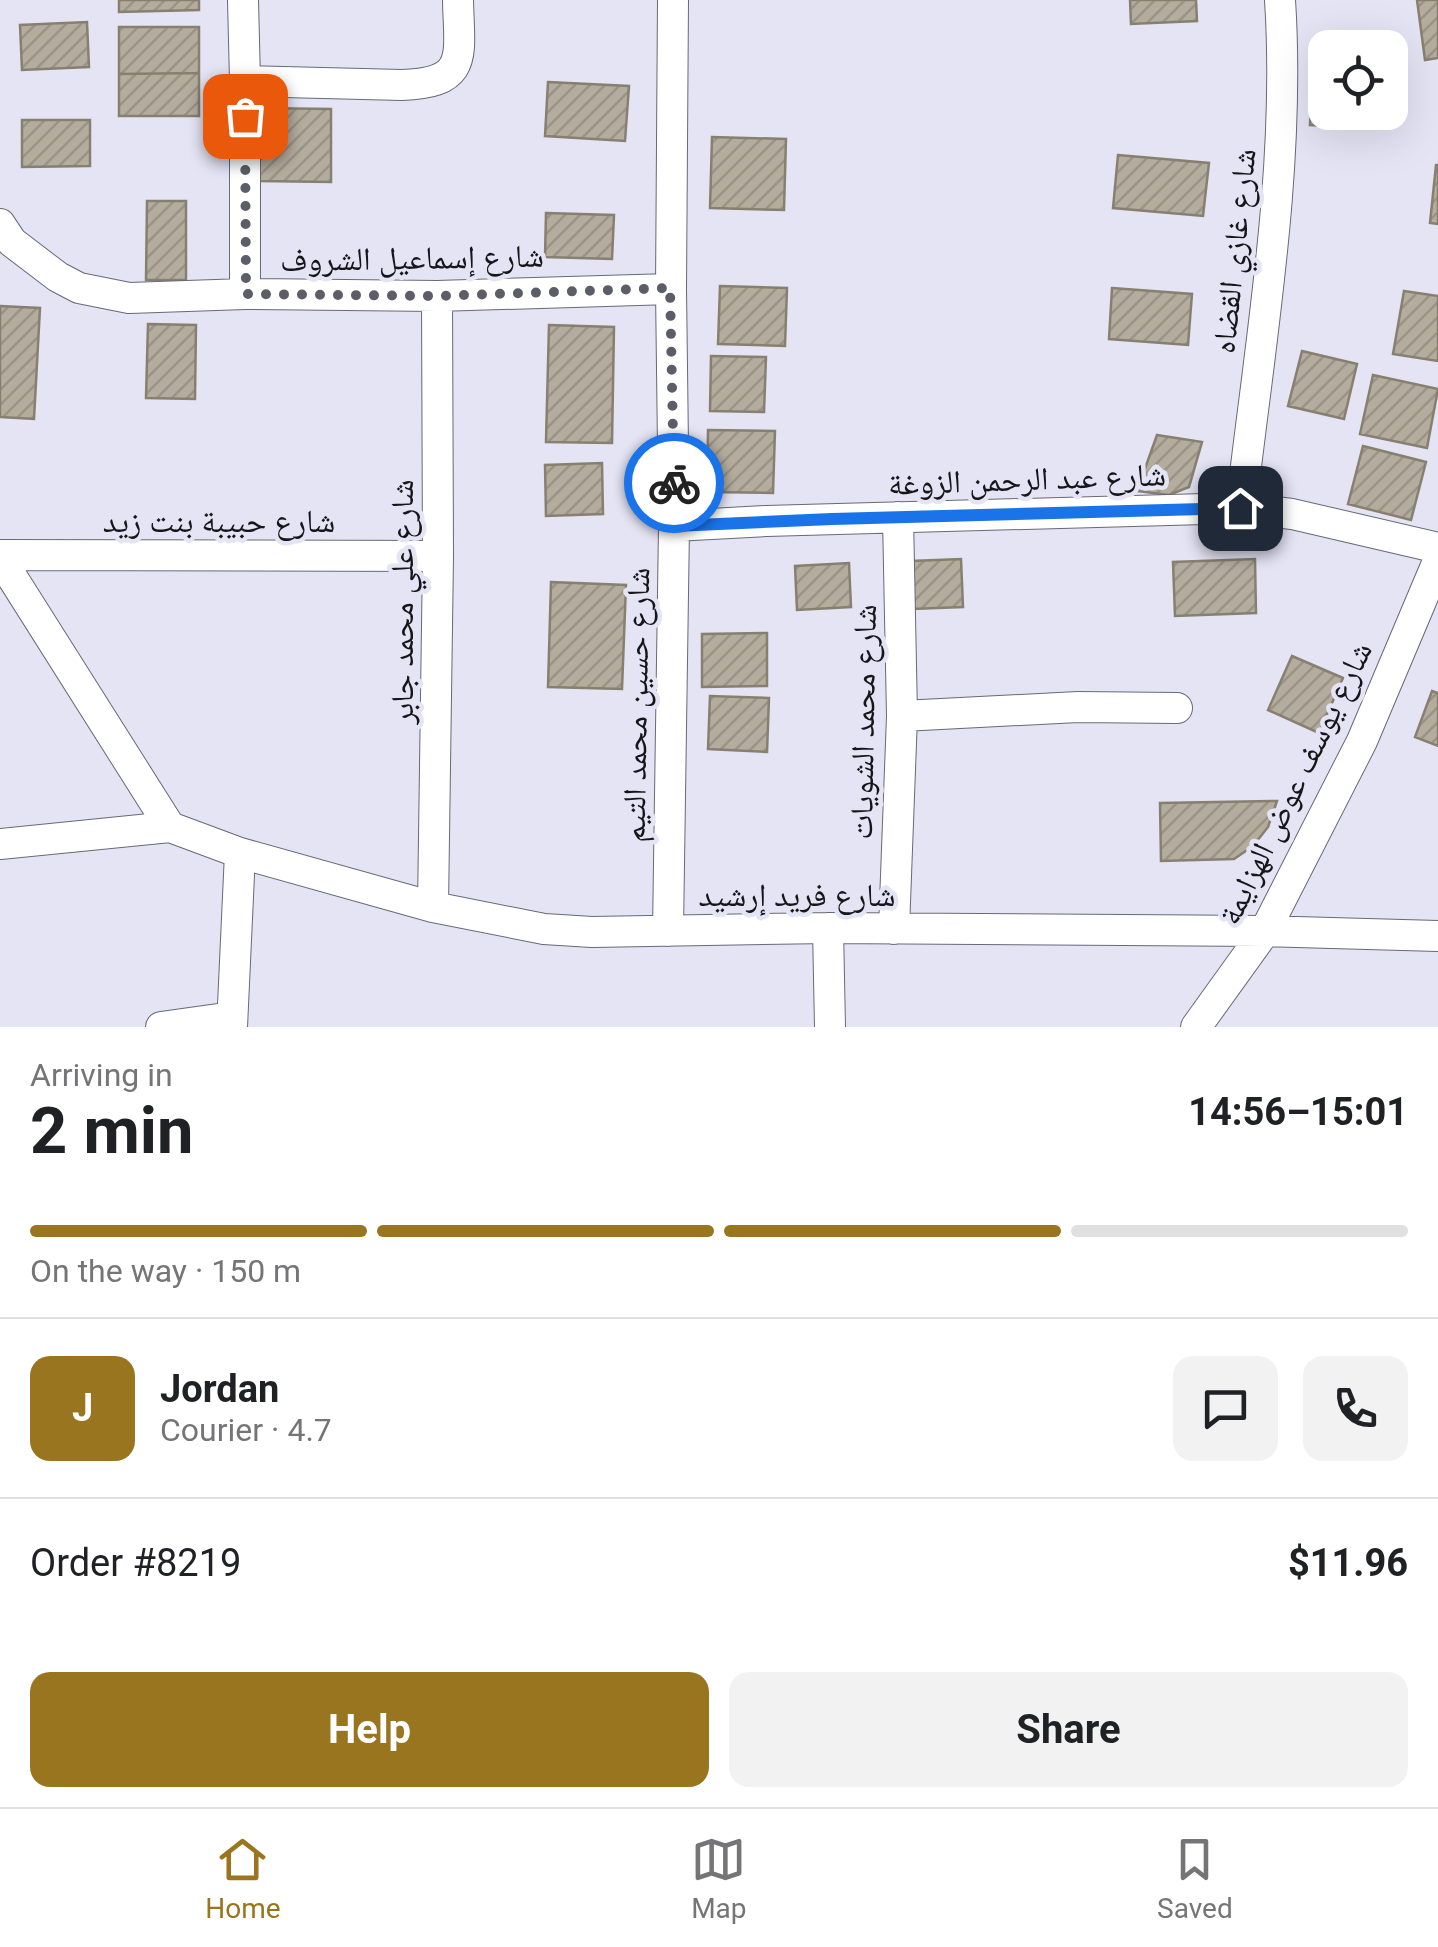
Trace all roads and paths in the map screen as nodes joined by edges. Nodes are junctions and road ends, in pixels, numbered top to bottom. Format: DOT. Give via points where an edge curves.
graph roads {
  1 [pos="242,0"];
  2 [pos="458,0"];
  3 [pos="673,0"];
  4 [pos="1280,0"];
  5 [pos="245,81"];
  6 [pos="0,224"];
  7 [pos="670,288"];
  8 [pos="246,294"];
  9 [pos="437,296"];
  10 [pos="1240,508"];
  11 [pos="898,517"];
  12 [pos="674,526"];
  13 [pos="1438,548"];
  14 [pos="0,556"];
  15 [pos="438,556"];
  16 [pos="1438,561"];
  17 [pos="1177,708"];
  18 [pos="902,716"];
  19 [pos="170,827"];
  20 [pos="0,844"];
  21 [pos="240,853"];
  22 [pos="434,907"];
  23 [pos="828,928"];
  24 [pos="894,928"];
  25 [pos="668,931"];
  26 [pos="1264,931"];
  27 [pos="1438,936"];
  28 [pos="232,1022"];
  29 [pos="162,1027"];
  30 [pos="830,1027"];
  31 [pos="1196,1027"];
  1 -- 5 [label="street"];
  2 -- 5 [label="street" via="459,48 444,78 402,85"];
  3 -- 7 [label="street, شارع حسين محمد التيم"];
  4 -- 10 [label="street, شارع غازي القضاه" via="1280,155"];
  5 -- 8 [label="street"];
  6 -- 8 [label="street, شارع إسماعيل الشروف" via="12,242 79,288 130,298"];
  7 -- 9 [label="street, شارع إسماعيل الشروف"];
  7 -- 12 [label="street, شارع حسين محمد التيم"];
  8 -- 9 [label="street, شارع إسماعيل الشروف"];
  9 -- 15 [label="street, شارع علي محمد جابر"];
  10 -- 11 [label="street, شارع عبد الرحمن الزوغة"];
  10 -- 13 [label="street, شارع عبد الرحمن الزوغة"];
  11 -- 12 [label="street, شارع عبد الرحمن الزوغة"];
  11 -- 18 [label="street, شارع محمد الشويات"];
  12 -- 25 [label="street, شارع حسين محمد التيم"];
  14 -- 15 [label="street, شارع حبيبة بنت زيد"];
  14 -- 19 [label="street"];
  15 -- 22 [label="street, شارع علي محمد جابر"];
  16 -- 26 [label="street, شارع يوسف عوض الهزايمة" via="1362,741"];
  17 -- 18 [label="street"];
  18 -- 24 [label="street, شارع محمد الشويات"];
  19 -- 20 [label="street, شارع فريد إرشيد"];
  19 -- 21 [label="street, شارع فريد إرشيد"];
  21 -- 22 [label="street, شارع فريد إرشيد"];
  21 -- 28 [label="street"];
  22 -- 25 [label="street, شارع فريد إرشيد" via="544,929"];
  23 -- 24 [label="street, شارع فريد إرشيد"];
  23 -- 25 [label="street, شارع فريد إرشيد"];
  23 -- 30 [label="street"];
  24 -- 26 [label="street, شارع فريد إرشيد"];
  26 -- 27 [label="street, شارع فريد إرشيد"];
  26 -- 31 [label="street, شارع يوسف عوض الهزايمة"];
  28 -- 29 [label="street"];
}
